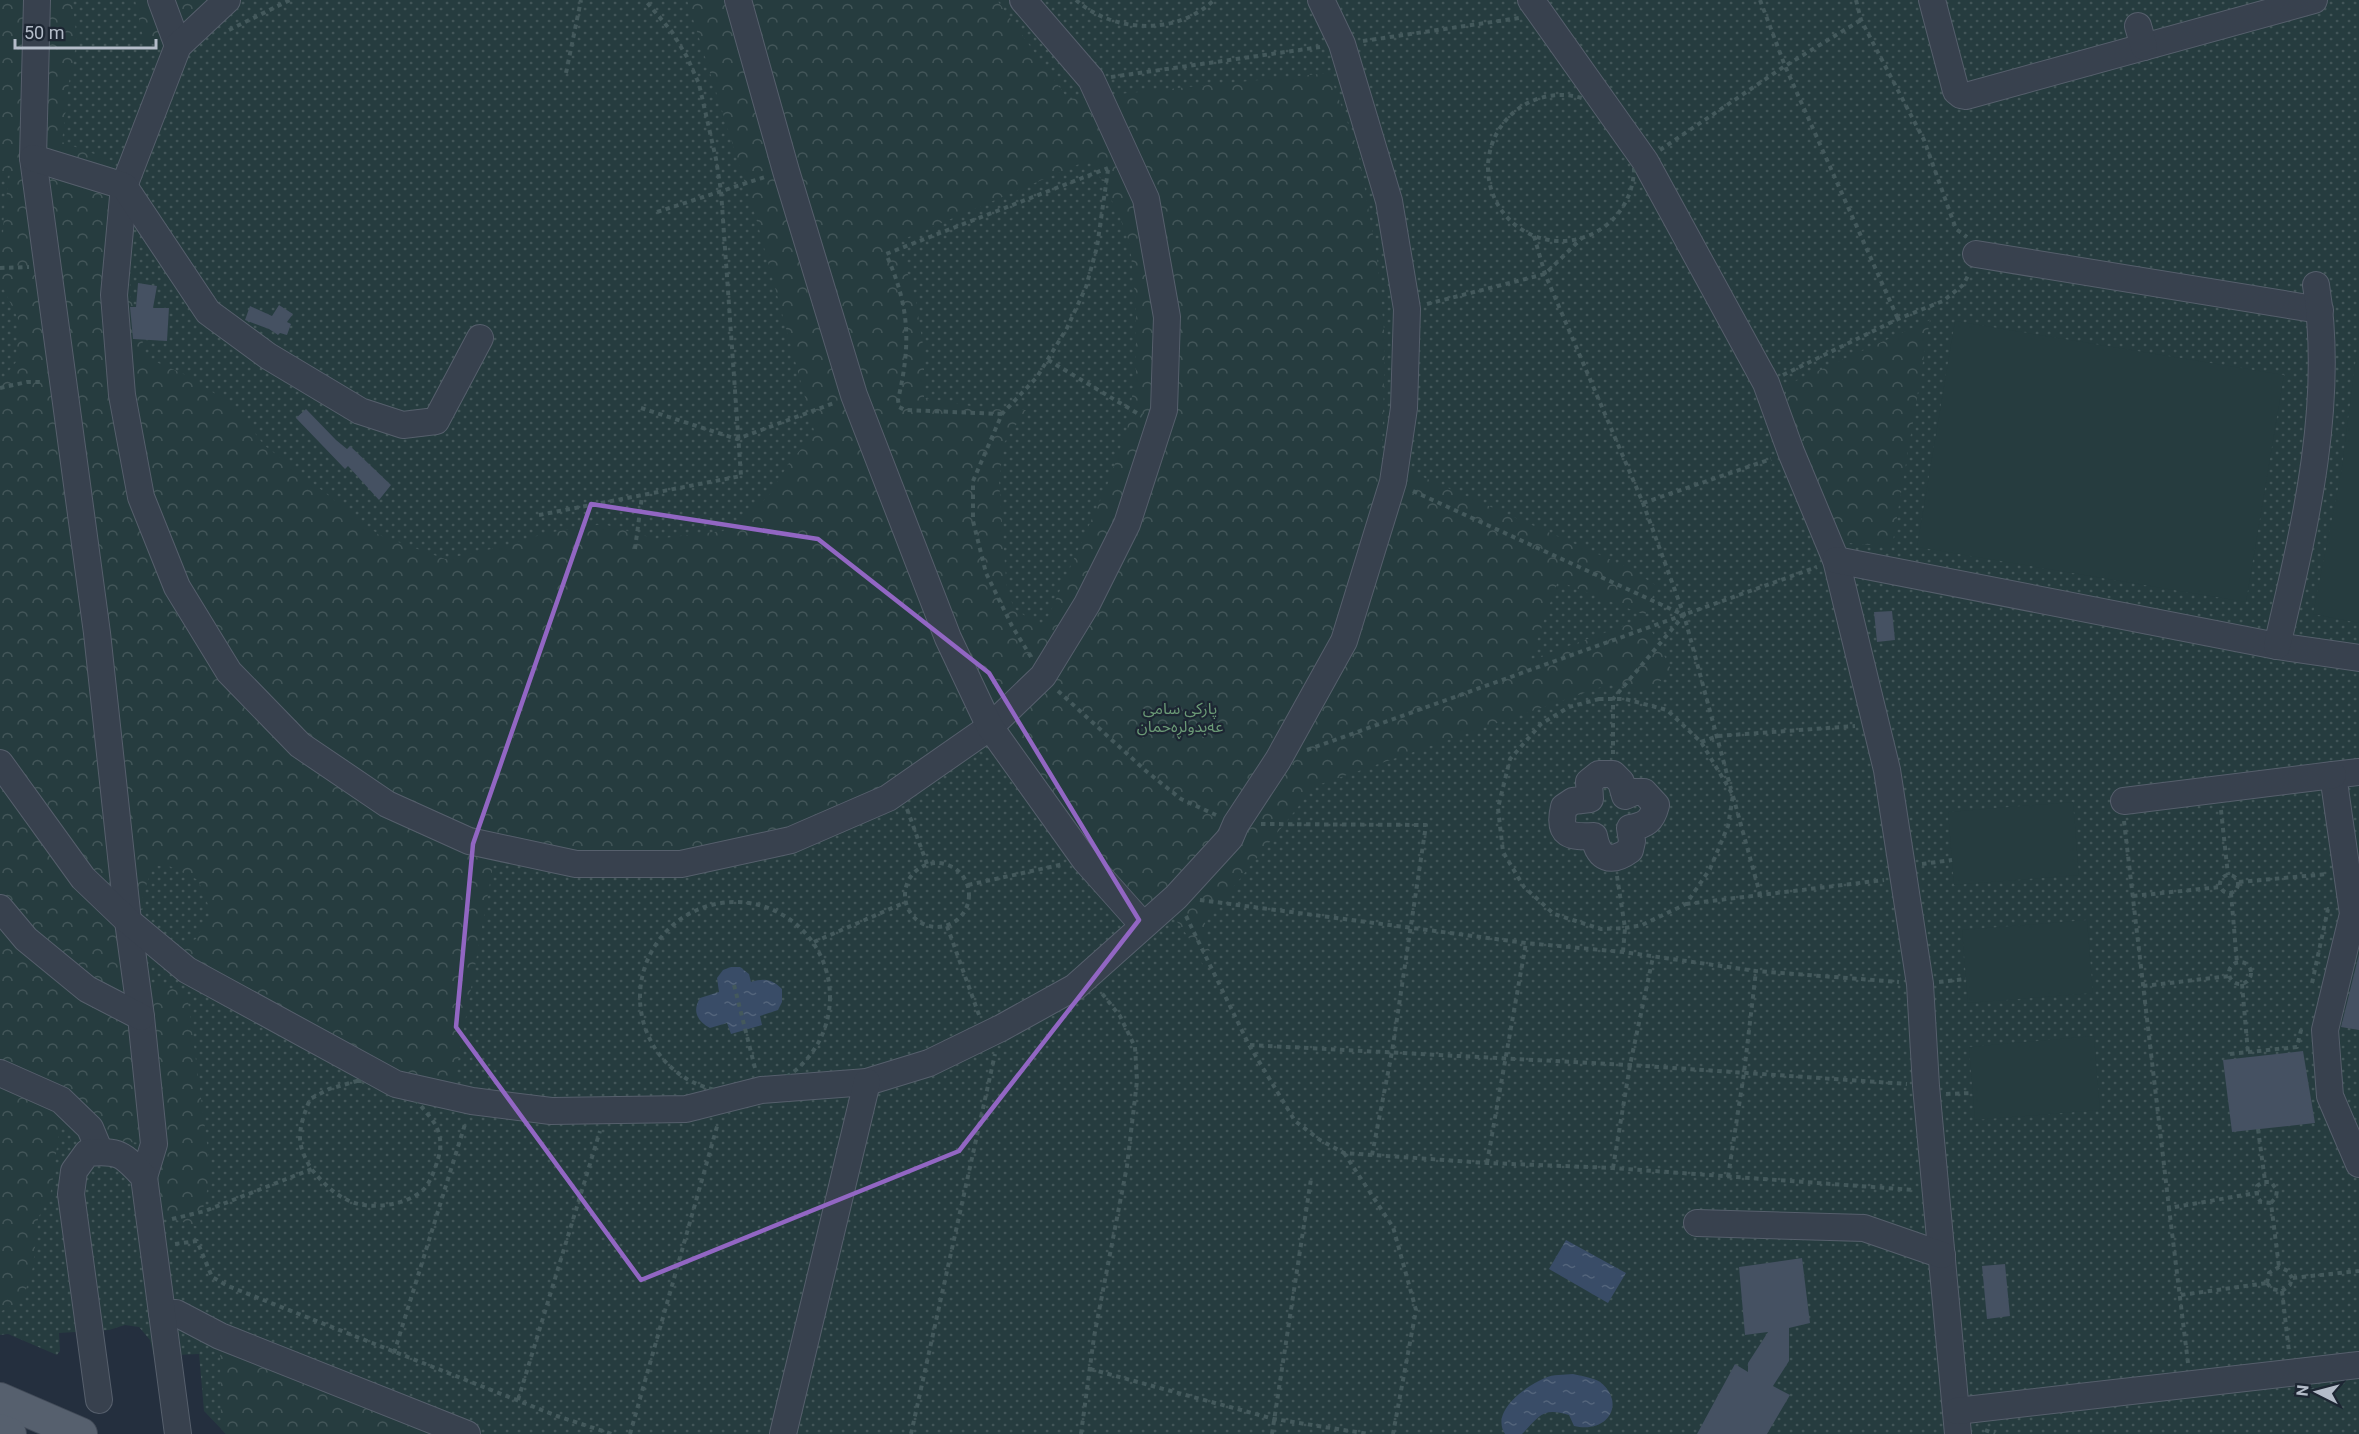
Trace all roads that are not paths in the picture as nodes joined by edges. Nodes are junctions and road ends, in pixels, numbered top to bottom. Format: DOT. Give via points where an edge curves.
graph roads {
  1 [pos="37,0"];
  2 [pos="161,0"];
  3 [pos="227,0"];
  4 [pos="738,0"];
  5 [pos="1023,0"];
  6 [pos="1321,0"];
  7 [pos="1531,0"];
  8 [pos="1932,0"];
  9 [pos="2314,0"];
  10 [pos="178,46"];
  11 [pos="33,158"];
  12 [pos="124,186"];
  13 [pos="1976,254"];
  14 [pos="480,338"];
  15 [pos="1836,560"];
  16 [pos="2277,646"];
  17 [pos="2359,658"];
  18 [pos="990,727"];
  19 [pos="0,763"];
  20 [pos="2359,772"];
  21 [pos="2333,775"];
  22 [pos="2128,800"];
  23 [pos="1614,858"];
  24 [pos="0,909"];
  25 [pos="128,921"];
  26 [pos="1143,925"];
  27 [pos="141,1017"];
  28 [pos="0,1073"];
  29 [pos="867,1083"];
  30 [pos="100,1152"];
  31 [pos="2359,1164"];
  32 [pos="144,1177"];
  33 [pos="1697,1223"];
  34 [pos="1942,1255"];
  35 [pos="162,1313"];
  36 [pos="2359,1365"];
  37 [pos="0,1399"];
  38 [pos="99,1400"];
  39 [pos="1957,1423"];
  40 [pos="0,1430"];
  41 [pos="10,1434"];
  42 [pos="81,1434"];
  43 [pos="178,1434"];
  44 [pos="467,1434"];
  45 [pos="783,1434"];
  1 -- 11 [label="street"];
  2 -- 10 [label="street"];
  3 -- 10 [label="street"];
  4 -- 18 [label="street" via="854,395 948,638"];
  5 -- 18 [label="street" via="1091,79 1146,199 1167,317 1164,410 1127,524 1087,604 1042,676"];
  6 -- 26 [label="street" via="1342,44 1389,201 1407,309 1404,408 1393,482 1344,641 1278,760 1230,838 1176,897"];
  7 -- 15 [label="street" via="1645,161 1766,383"];
  8 -- 9 [label="street" via="1956,91 1966,96 2141,37"];
  10 -- 12 [label="street"];
  11 -- 12 [label="street"];
  11 -- 25 [label="street" via="97,633"];
  12 -- 14 [label="street" via="208,312 268,356 360,411 403,424 436,421"];
  12 -- 18 [label="street" via="114,295 122,396 141,497 177,587 229,672 300,745 387,804 469,841 576,864 681,864 790,840 888,798"];
  13 -- 16 [label="street" via="2318,298 2323,343 2314,460 2298,560"];
  15 -- 16 [label="street"];
  15 -- 34 [label="street" via="1887,770 1920,984"];
  16 -- 17 [label="street"];
  18 -- 26 [label="street" via="1085,860"];
  19 -- 25 [label="street" via="83,878"];
  20 -- 21 [label="street"];
  21 -- 22 [label="street"];
  21 -- 31 [label="street" via="2353,914 2325,1030 2330,1096"];
  23 -- 23 [label="street" via="1630,849 1630,828 1646,825 1656,805 1644,792 1625,796 1621,782 1613,774 1599,774 1589,782 1590,799 1573,801 1564,807 1561,820 1565,831 1574,837 1594,836 1596,847"];
  24 -- 27 [label="street" via="26,939 87,989"];
  25 -- 27 [label="street"];
  25 -- 29 [label="street" via="187,970 396,1084 472,1101 550,1111 686,1109 761,1090"];
  26 -- 29 [label="street" via="1075,987 929,1064"];
  27 -- 32 [label="street" via="154,1144"];
  28 -- 30 [label="street" via="61,1100 90,1128"];
  29 -- 45 [label="street"];
  30 -- 32 [label="street" via="126,1157"];
  30 -- 38 [label="street" via="87,1153 74,1171 71,1194"];
  32 -- 35 [label="street"];
  33 -- 34 [label="street" via="1864,1227"];
  34 -- 39 [label="street"];
  35 -- 43 [label="street"];
  35 -- 44 [label="street" via="176,1312 220,1336"];
  36 -- 39 [label="street" via="2190,1384"];
  37 -- 42 [label="main road"];
  40 -- 41 [label="main road"];
}
